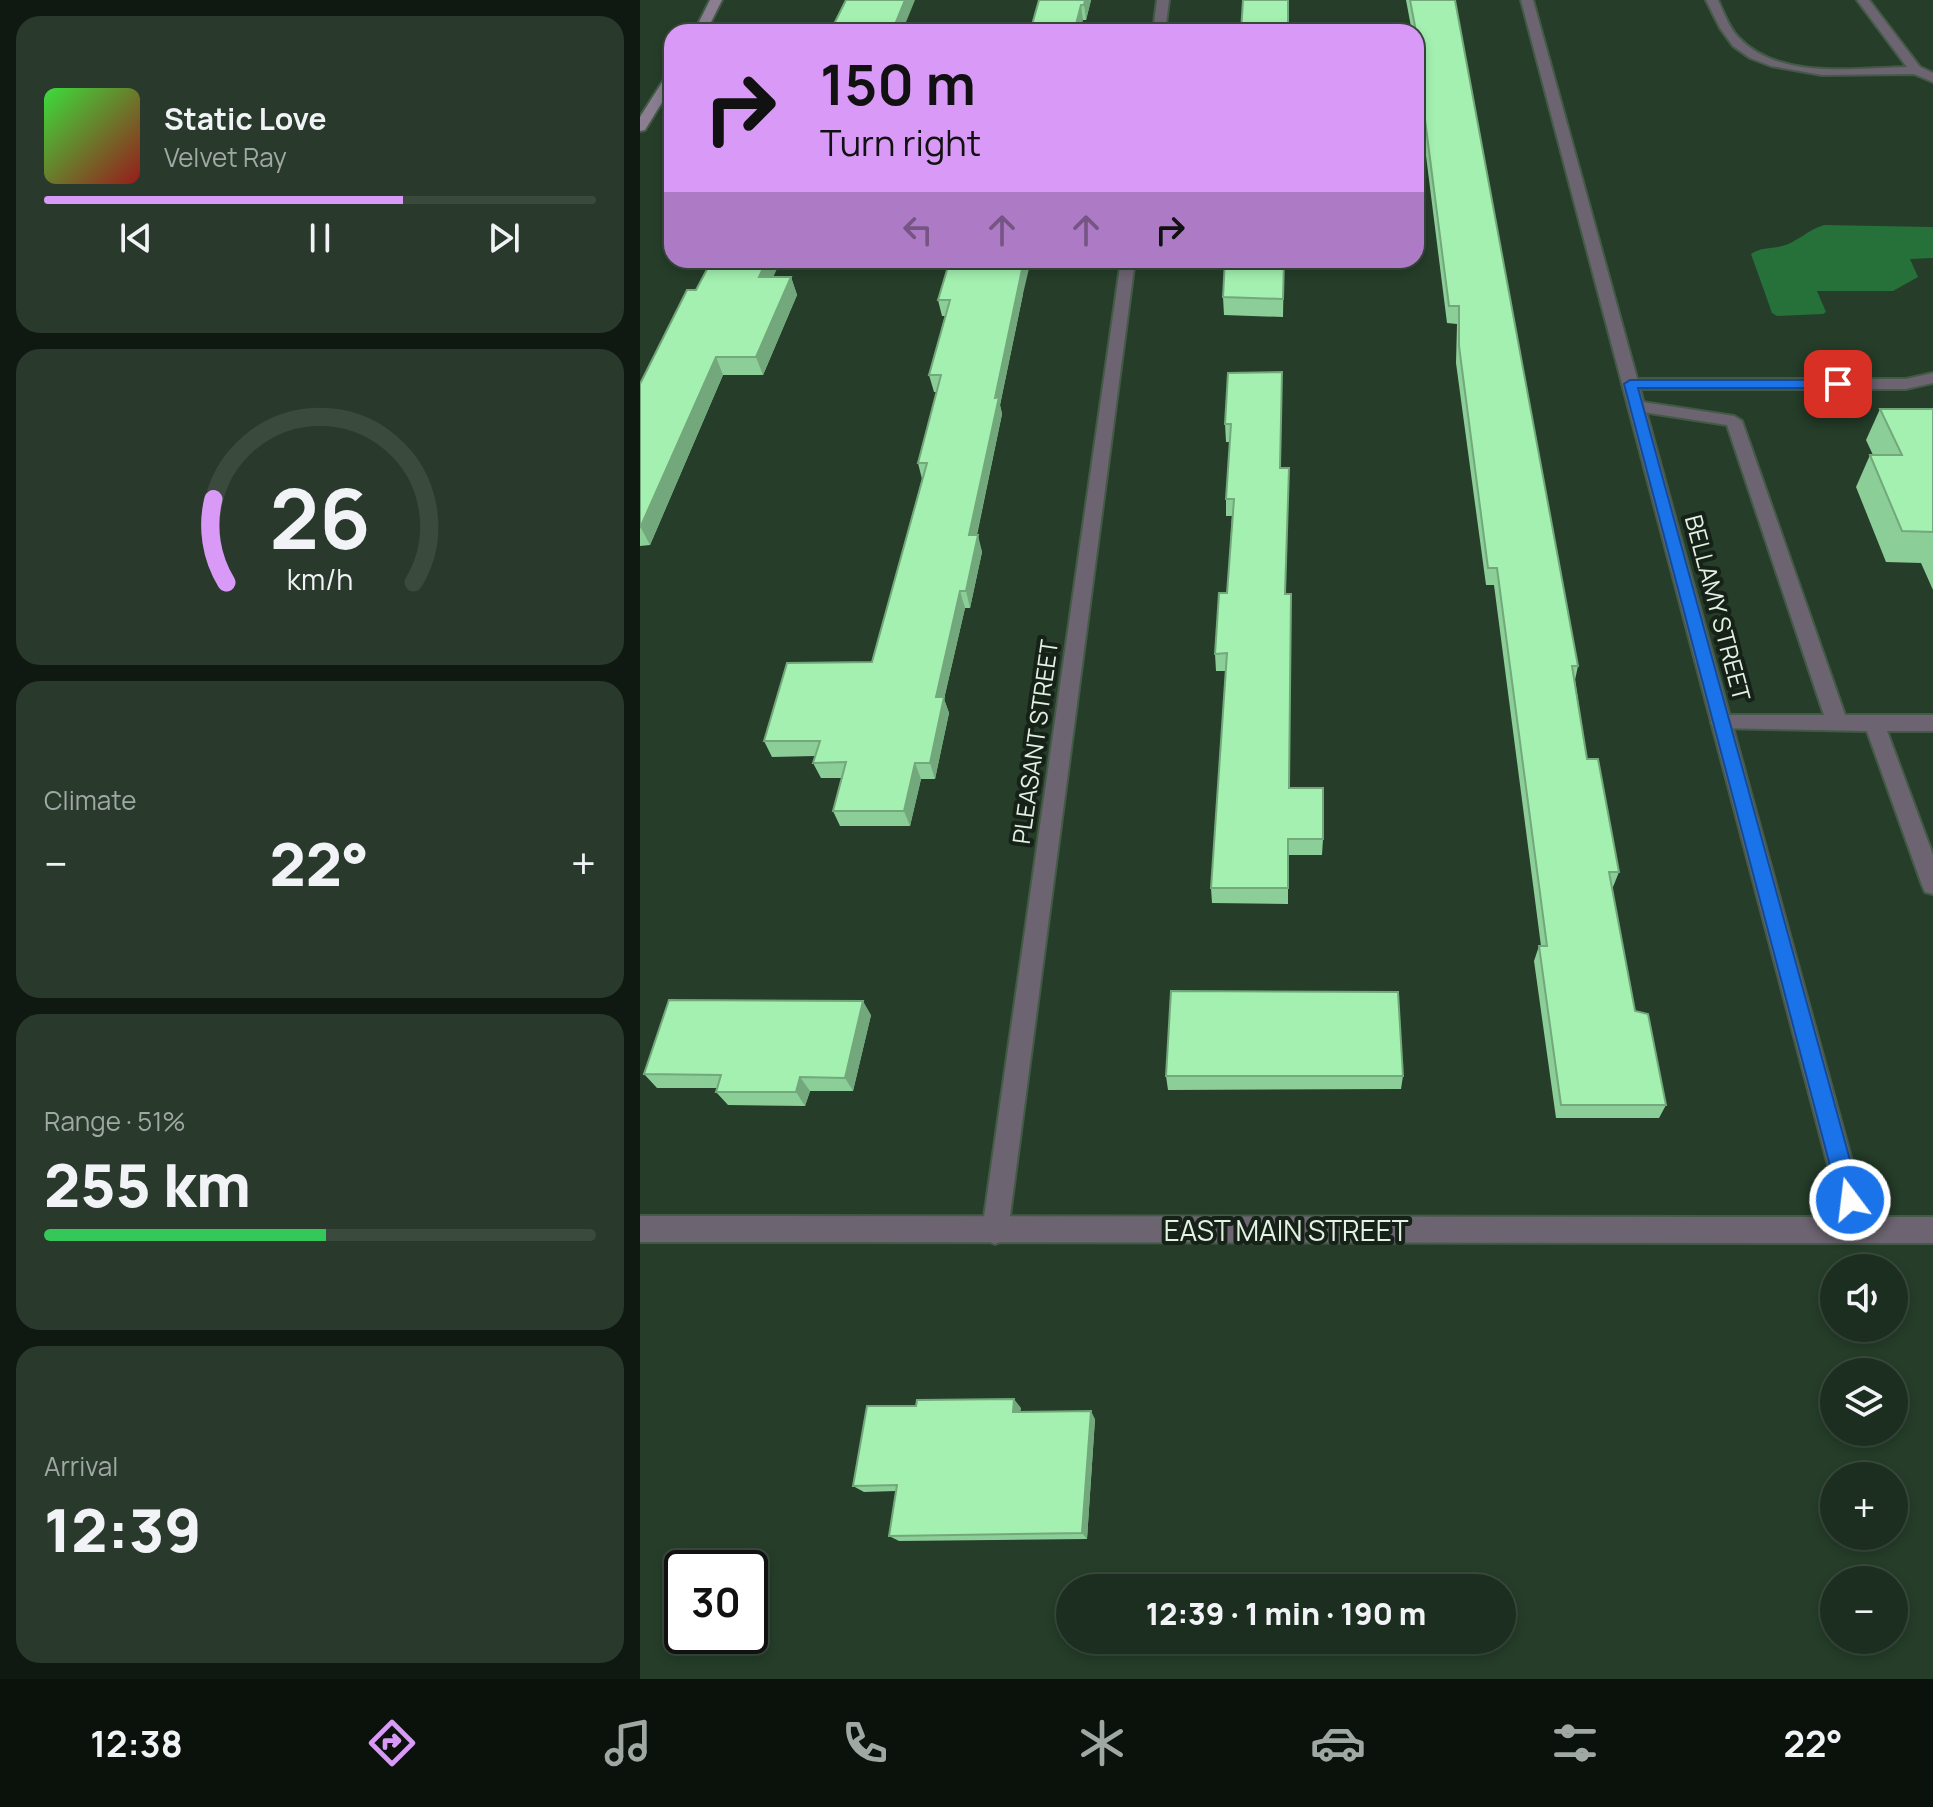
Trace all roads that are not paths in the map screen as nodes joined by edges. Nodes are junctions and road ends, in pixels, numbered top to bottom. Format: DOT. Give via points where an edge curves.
graph roads {
  1 [pos="716,0"];
  2 [pos="1163,0"];
  3 [pos="1527,0"];
  4 [pos="1712,0"];
  5 [pos="1863,0"];
  6 [pos="704,24"];
  7 [pos="1160,24"];
  8 [pos="1916,70"];
  9 [pos="1933,78"];
  10 [pos="664,89"];
  11 [pos="640,127"];
  12 [pos="1127,268"];
  13 [pos="1933,378"];
  14 [pos="1630,384"];
  15 [pos="1906,384"];
  16 [pos="1933,387"];
  17 [pos="1636,406"];
  18 [pos="1721,723"];
  19 [pos="1837,723"];
  20 [pos="1874,723"];
  21 [pos="1933,723"];
  22 [pos="1933,885"];
  23 [pos="640,1229"];
  24 [pos="1858,1230"];
  25 [pos="1933,1230"];
  26 [pos="995,1231"];
  1 -- 6 [label="main road"];
  2 -- 7 [label="street"];
  3 -- 14 [label="street, BELLAMY STREET"];
  4 -- 8 [label="street" via="1739,45 1780,64 1808,71"];
  5 -- 8 [label="street"];
  8 -- 9 [label="street"];
  10 -- 11 [label="main road"];
  12 -- 26 [label="street, PLEASANT STREET"];
  13 -- 15 [label="street"];
  14 -- 15 [label="street"];
  14 -- 17 [label="street, BELLAMY STREET"];
  15 -- 16 [label="street"];
  17 -- 18 [label="street, BELLAMY STREET"];
  17 -- 19 [label="street" via="1734,421"];
  18 -- 19 [label="street"];
  18 -- 24 [label="street, BELLAMY STREET"];
  19 -- 20 [label="street"];
  20 -- 21 [label="street"];
  20 -- 22 [label="street"];
  23 -- 26 [label="street, EAST MAIN STREET"];
  24 -- 25 [label="street, EAST MAIN STREET"];
  24 -- 26 [label="street, EAST MAIN STREET"];
}
